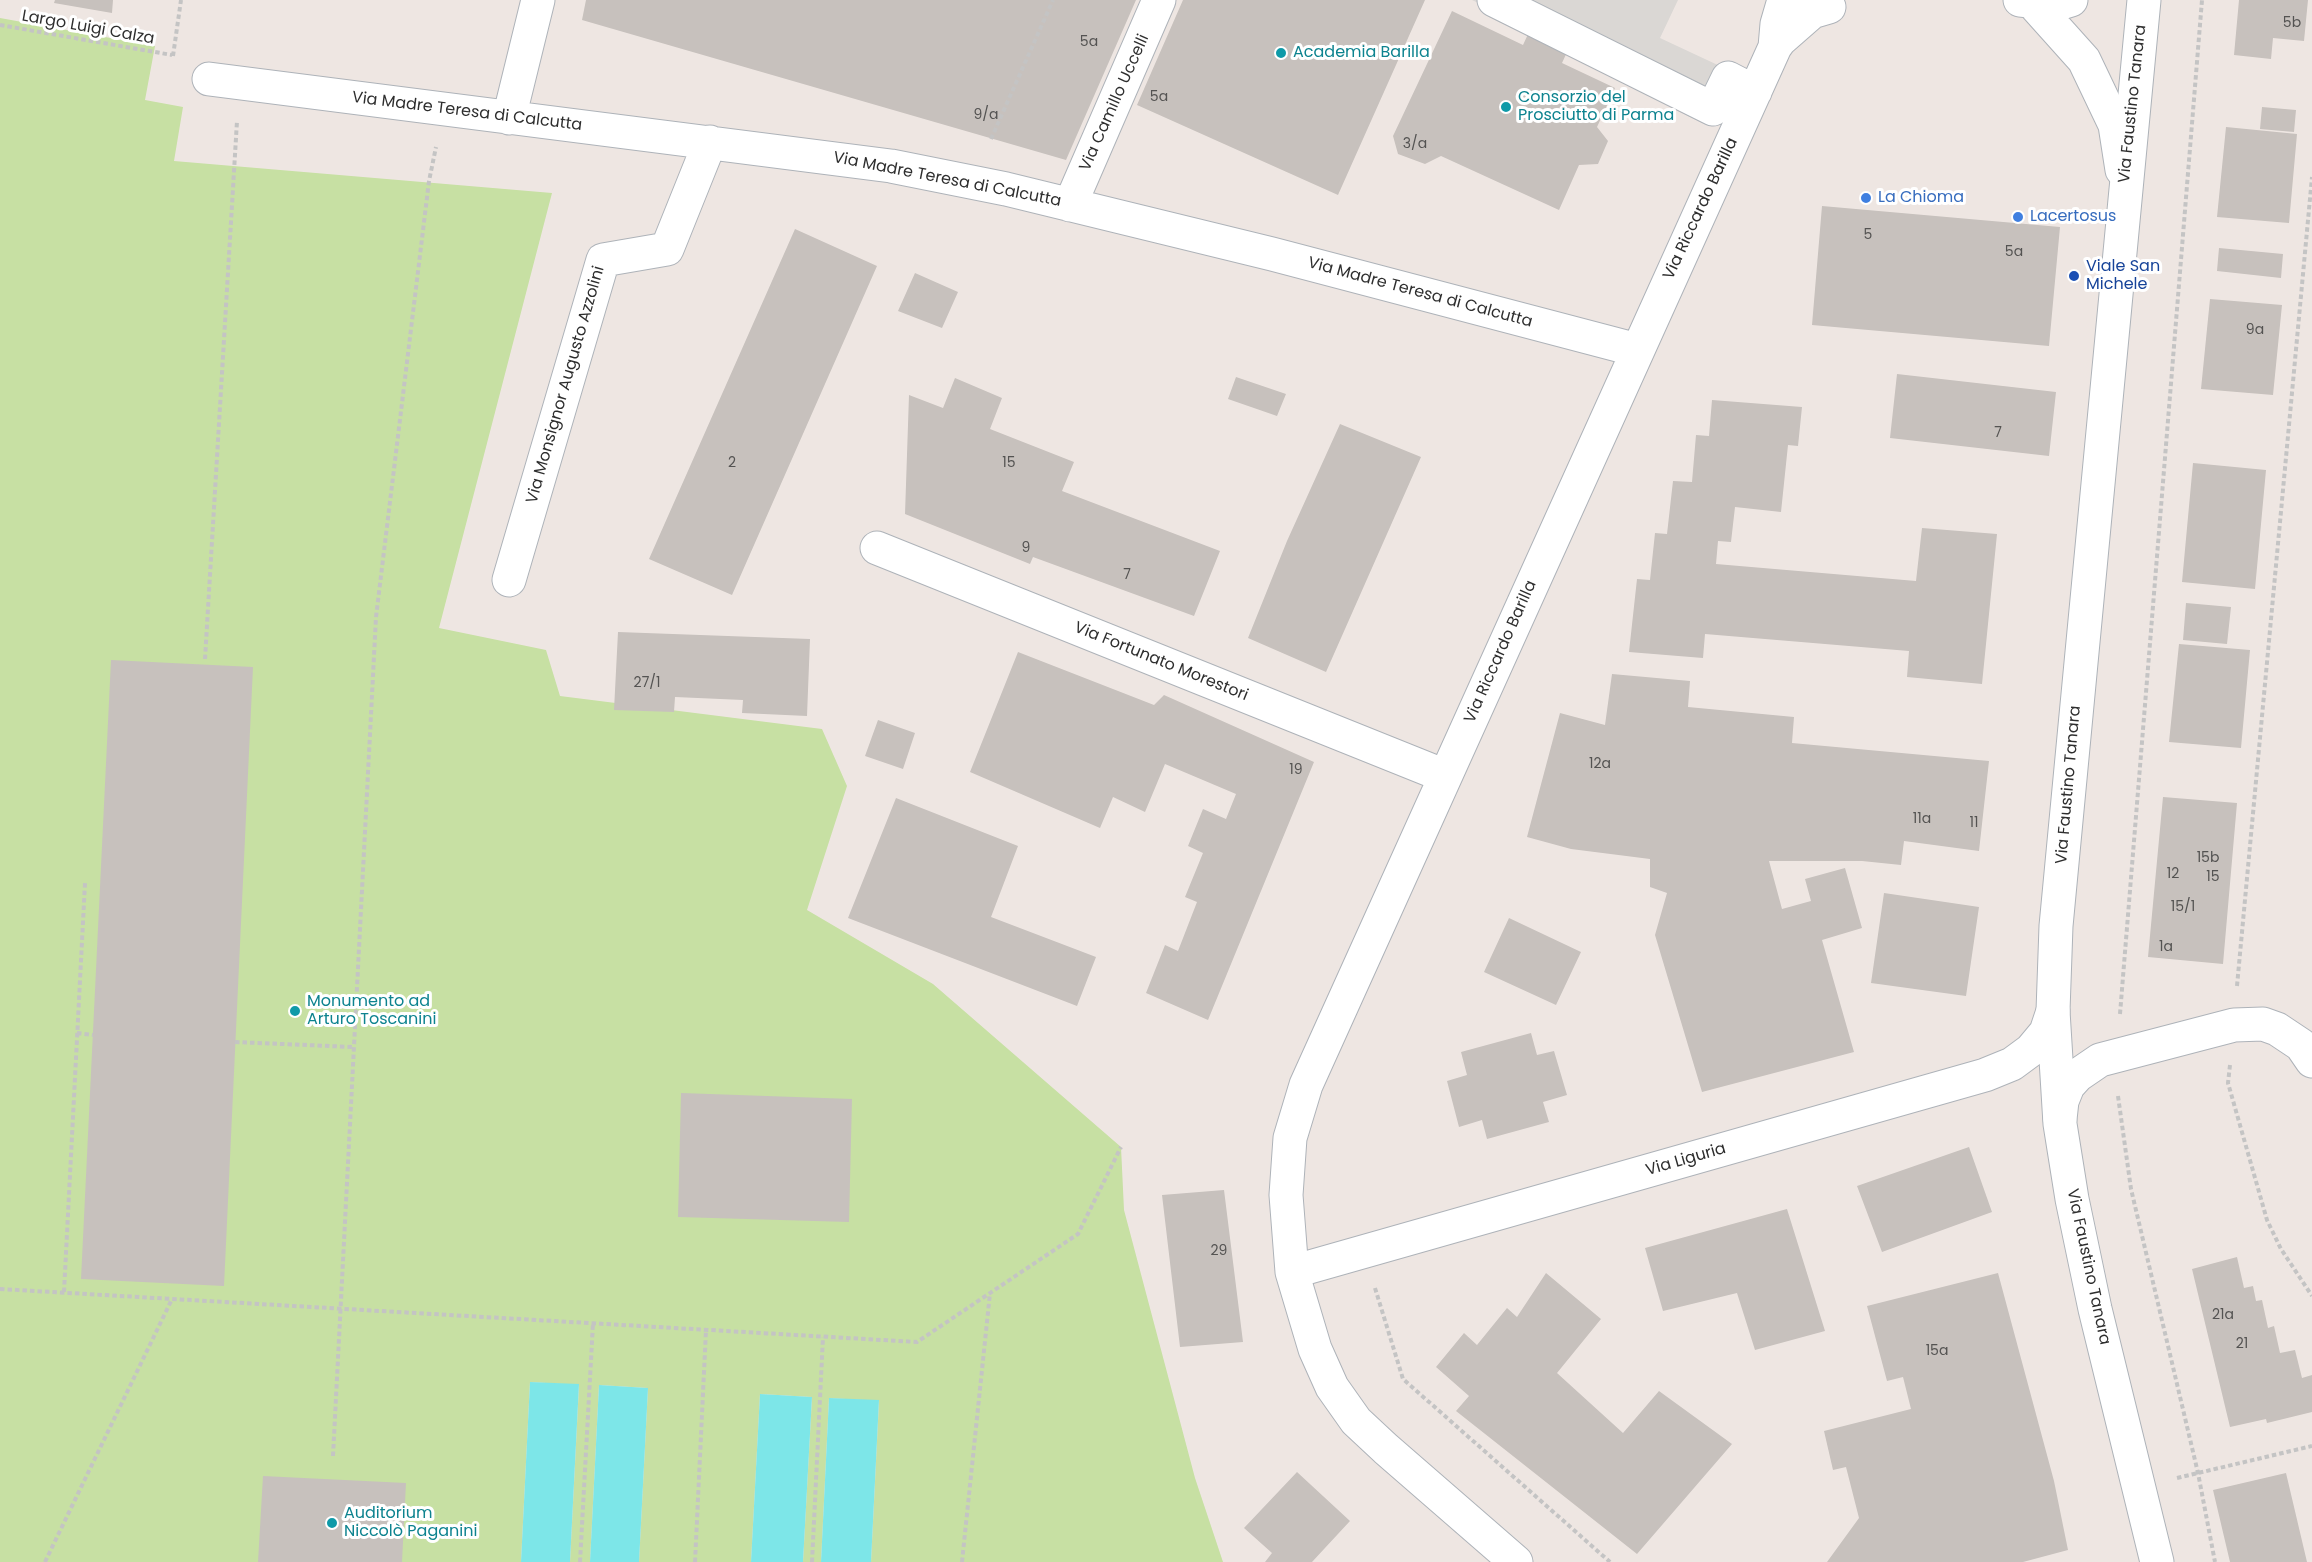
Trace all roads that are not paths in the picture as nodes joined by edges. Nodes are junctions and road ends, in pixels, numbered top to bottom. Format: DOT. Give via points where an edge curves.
graph roads {
  1 [pos="538,0"];
  2 [pos="1159,0"];
  3 [pos="1494,0"];
  4 [pos="1784,0"];
  5 [pos="2071,0"];
  6 [pos="2144,0"];
  7 [pos="2026,1"];
  8 [pos="1827,2"];
  9 [pos="1775,47"];
  10 [pos="224,82"];
  11 [pos="1755,92"];
  12 [pos="509,118"];
  13 [pos="710,142"];
  14 [pos="2125,186"];
  15 [pos="1070,205"];
  16 [pos="1637,350"];
  17 [pos="877,548"];
  18 [pos="509,580"];
  19 [pos="1445,776"];
  20 [pos="2052,1011"];
  21 [pos="2312,1061"];
  22 [pos="2060,1124"];
  23 [pos="1292,1272"];
  24 [pos="1516,1562"];
  25 [pos="2157,1562"];
  1 -- 12 [label="street"];
  2 -- 15 [label="street, Via Camillo Uccelli"];
  3 -- 11 [label="street" via="1713,108 1728,78"];
  4 -- 9 [label="street, Via Riccardo Barilla"];
  5 -- 7 [label="street" via="2058,4"];
  6 -- 14 [label="street, Via Faustino Tanara"];
  7 -- 14 [label="street" via="2084,60 2115,125"];
  8 -- 9 [label="street, Via Riccardo Barilla"];
  9 -- 11 [label="street, Via Riccardo Barilla"];
  10 -- 12 [label="street, Via Madre Teresa di Calcutta"];
  11 -- 16 [label="street, Via Riccardo Barilla"];
  12 -- 13 [label="street, Via Madre Teresa di Calcutta"];
  13 -- 15 [label="street, Via Madre Teresa di Calcutta" via="891,166"];
  13 -- 18 [label="street, Via Monsignor Augusto Azzolini" via="667,249 603,260"];
  14 -- 20 [label="street, Via Faustino Tanara" via="2056,926"];
  15 -- 16 [label="street, Via Madre Teresa di Calcutta" via="1349,273"];
  16 -- 19 [label="street, Via Riccardo Barilla"];
  17 -- 19 [label="street, Via Fortunato Morestori"];
  19 -- 23 [label="street, Via Riccardo Barilla" via="1296,1112 1286,1166 1286,1222"];
  20 -- 22 [label="street, Via Faustino Tanara"];
  20 -- 23 [label="street, Via Liguria" via="2046,1032 2031,1050 2012,1064 1985,1075"];
  21 -- 22 [label="street" via="2301,1045 2277,1029 2263,1024 2234,1025 2100,1060 2072,1080 2062,1101"];
  22 -- 25 [label="street, Via Faustino Tanara" via="2092,1291"];
  23 -- 24 [label="street, Via Riccardo Barilla" via="1315,1349 1332,1387 1356,1421"];
}
